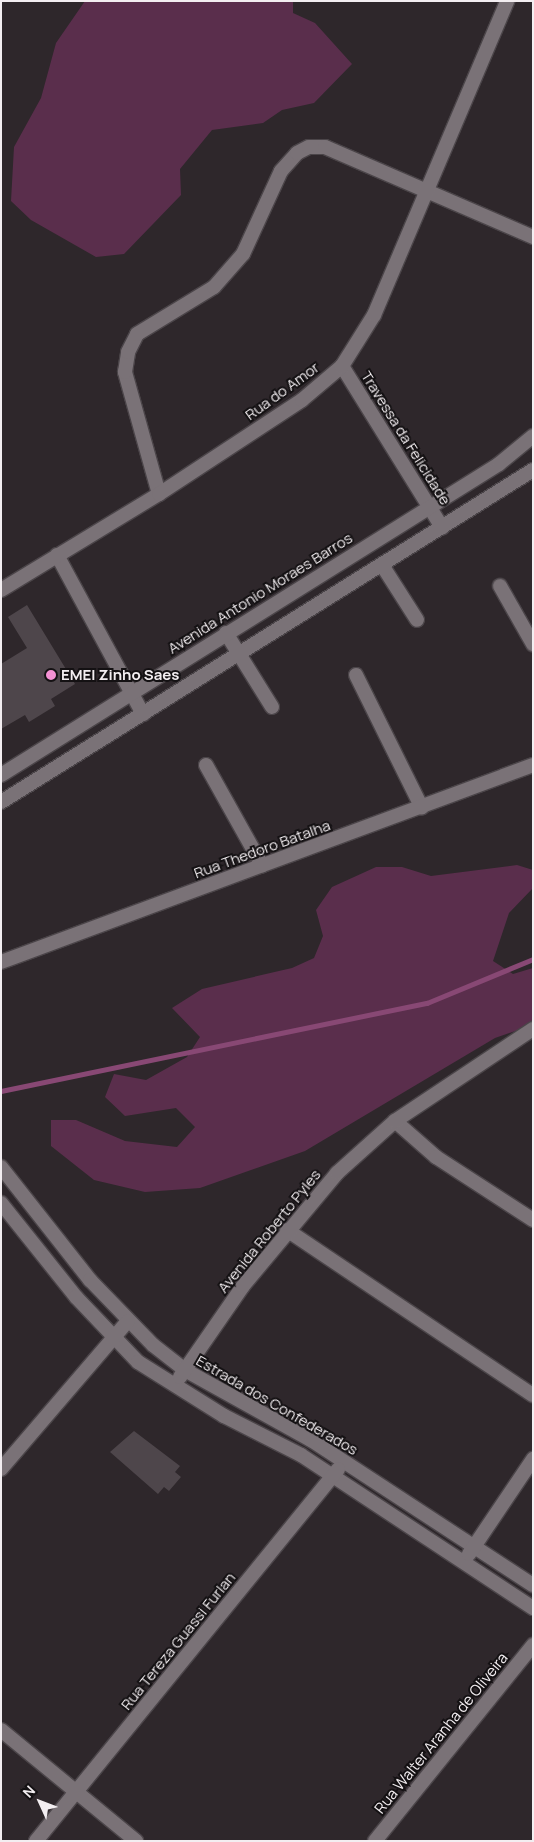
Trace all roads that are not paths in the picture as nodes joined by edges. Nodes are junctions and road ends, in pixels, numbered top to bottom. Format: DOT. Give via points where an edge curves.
graph roads {
  1 [pos="508,1"];
  2 [pos="429,192"];
  3 [pos="533,237"];
  4 [pos="342,366"];
  5 [pos="533,436"];
  6 [pos="532,474"];
  7 [pos="159,494"];
  8 [pos="429,507"];
  9 [pos="442,527"];
  10 [pos="57,555"];
  11 [pos="382,565"];
  12 [pos="500,586"];
  13 [pos="1,590"];
  14 [pos="416,620"];
  15 [pos="226,634"];
  16 [pos="533,644"];
  17 [pos="239,654"];
  18 [pos="356,675"];
  19 [pos="131,693"];
  20 [pos="272,707"];
  21 [pos="143,714"];
  22 [pos="206,765"];
  23 [pos="533,765"];
  24 [pos="1,775"];
  25 [pos="1,802"];
  26 [pos="422,808"];
  27 [pos="262,865"];
  28 [pos="1,962"];
  29 [pos="533,1029"];
  30 [pos="395,1121"];
  31 [pos="1,1167"];
  32 [pos="1,1203"];
  33 [pos="533,1220"];
  34 [pos="287,1230"];
  35 [pos="128,1321"];
  36 [pos="112,1339"];
  37 [pos="185,1370"];
  38 [pos="174,1387"];
  39 [pos="533,1395"];
  40 [pos="533,1459"];
  41 [pos="344,1461"];
  42 [pos="1,1469"];
  43 [pos="333,1476"];
  44 [pos="474,1547"];
  45 [pos="464,1562"];
  46 [pos="533,1585"];
  47 [pos="533,1608"];
  48 [pos="533,1645"];
  49 [pos="1,1730"];
  50 [pos="76,1791"];
  51 [pos="36,1841"];
  52 [pos="136,1841"];
  53 [pos="375,1841"];
  1 -- 2 [label="street, Rua do Amor"];
  2 -- 3 [label="street"];
  2 -- 4 [label="street, Rua do Amor" via="374,315"];
  2 -- 7 [label="street" via="325,147 310,147 297,153 281,171 243,254 214,286 137,334 128,352 125,372"];
  4 -- 7 [label="street, Rua do Amor" via="302,400"];
  4 -- 8 [label="street, Travessa da Felicidade"];
  5 -- 8 [label="street, Avenida Antonio Moraes Barros" via="499,464"];
  6 -- 9 [label="street"];
  7 -- 10 [label="street, Rua do Amor"];
  8 -- 9 [label="street, Travessa da Felicidade"];
  8 -- 15 [label="street, Avenida Antonio Moraes Barros"];
  9 -- 11 [label="street"];
  10 -- 13 [label="street, Rua do Amor"];
  10 -- 19 [label="street"];
  11 -- 14 [label="street"];
  11 -- 17 [label="street"];
  12 -- 16 [label="street"];
  15 -- 17 [label="street"];
  15 -- 19 [label="street, Avenida Antonio Moraes Barros"];
  17 -- 20 [label="street"];
  17 -- 21 [label="street"];
  18 -- 26 [label="street"];
  19 -- 21 [label="street"];
  19 -- 24 [label="street, Avenida Antonio Moraes Barros"];
  21 -- 25 [label="street"];
  22 -- 27 [label="street"];
  23 -- 26 [label="street, Rua Thedoro Batalha"];
  26 -- 27 [label="street, Rua Thedoro Batalha"];
  27 -- 28 [label="street, Rua Thedoro Batalha"];
  29 -- 30 [label="street, Avenida Roberto Pyles"];
  30 -- 33 [label="street" via="436,1157"];
  30 -- 34 [label="street, Avenida Roberto Pyles" via="337,1173"];
  31 -- 35 [label="street, Estrada dos Confederados"];
  32 -- 36 [label="street, Estrada dos Confederados"];
  34 -- 37 [label="street, Avenida Roberto Pyles"];
  34 -- 39 [label="street"];
  35 -- 36 [label="street"];
  35 -- 37 [label="street, Estrada dos Confederados"];
  36 -- 38 [label="street, Estrada dos Confederados"];
  36 -- 42 [label="street"];
  37 -- 38 [label="street, Avenida Roberto Pyles"];
  37 -- 41 [label="street, Estrada dos Confederados"];
  38 -- 43 [label="street, Estrada dos Confederados"];
  40 -- 44 [label="street"];
  41 -- 43 [label="street, Rua Tereza Guassi Furlan"];
  41 -- 44 [label="street, Estrada dos Confederados"];
  43 -- 45 [label="street, Estrada dos Confederados"];
  43 -- 50 [label="street, Rua Tereza Guassi Furlan"];
  44 -- 45 [label="street"];
  44 -- 46 [label="street, Estrada dos Confederados"];
  45 -- 47 [label="street, Estrada dos Confederados"];
  48 -- 53 [label="street, Rua Walter Aranha de Oliveira"];
  49 -- 50 [label="street"];
  50 -- 51 [label="street, Rua Tereza Guassi Furlan"];
  50 -- 52 [label="street"];
}
